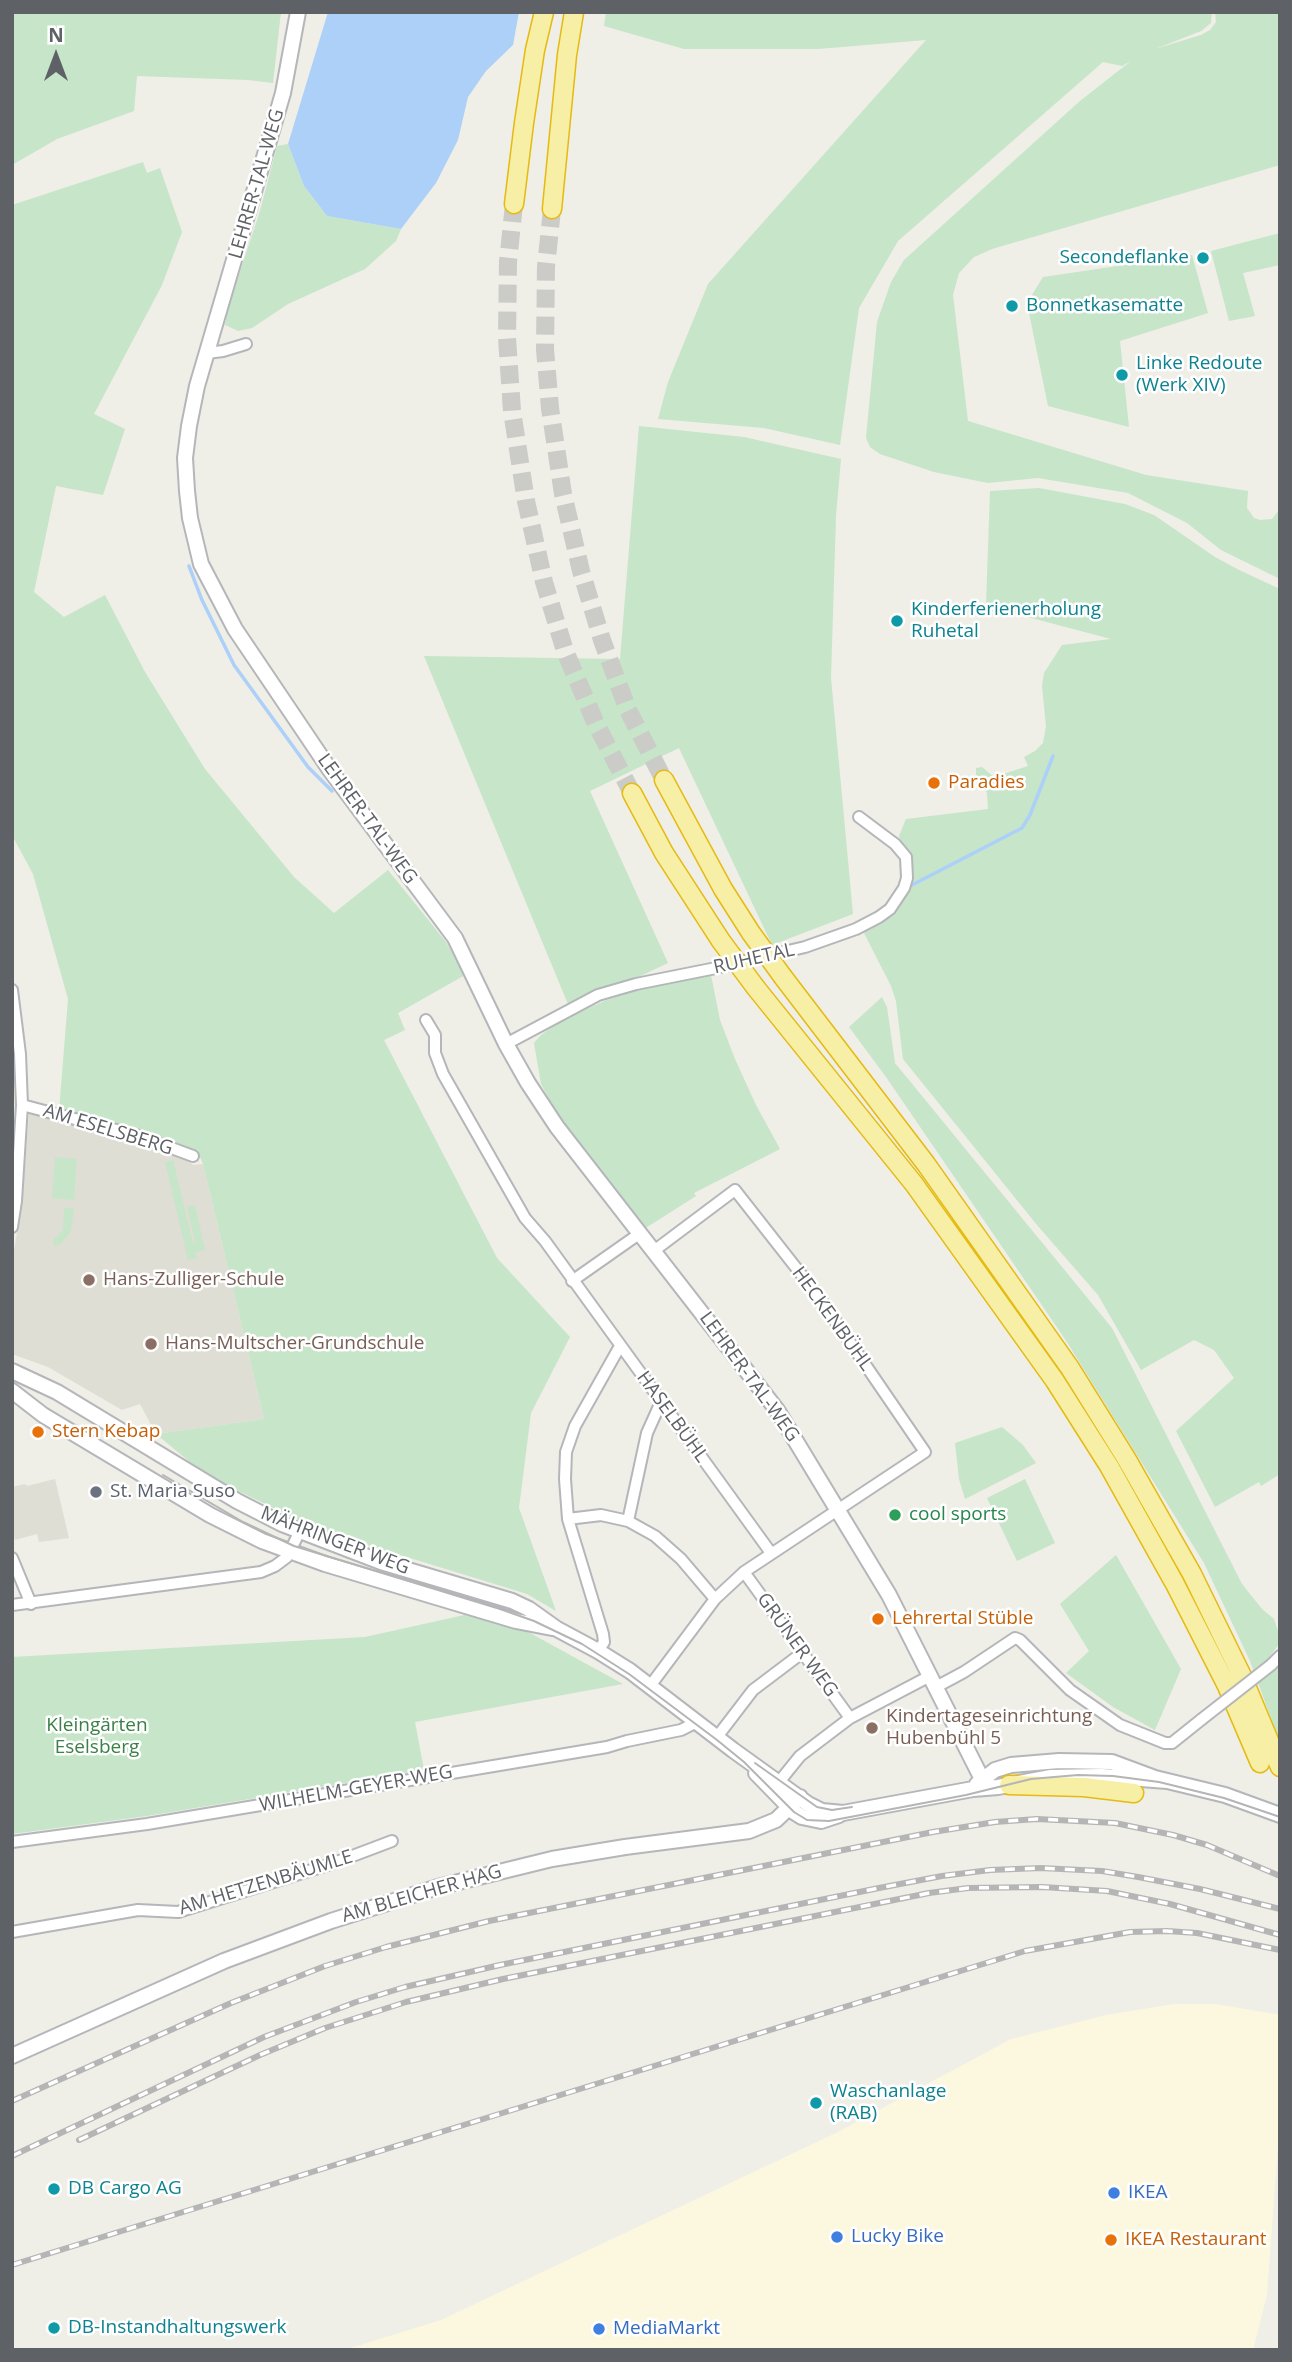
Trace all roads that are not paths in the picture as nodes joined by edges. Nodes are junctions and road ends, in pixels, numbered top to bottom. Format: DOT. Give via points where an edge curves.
graph roads {
  1 [pos="298,12"];
  2 [pos="544,12"];
  3 [pos="574,12"];
  4 [pos="514,204"];
  5 [pos="552,209"];
  6 [pos="246,344"];
  7 [pos="207,353"];
  8 [pos="664,780"];
  9 [pos="632,793"];
  10 [pos="859,817"];
  11 [pos="12,990"];
  12 [pos="426,1020"];
  13 [pos="506,1044"];
  14 [pos="22,1105"];
  15 [pos="193,1156"];
  16 [pos="12,1227"];
  17 [pos="639,1234"];
  18 [pos="654,1250"];
  19 [pos="572,1280"];
  20 [pos="620,1346"];
  21 [pos="12,1371"];
  22 [pos="29,1379"];
  23 [pos="14,1395"];
  24 [pos="661,1402"];
  25 [pos="838,1509"];
  26 [pos="568,1519"];
  27 [pos="628,1521"];
  28 [pos="300,1531"];
  29 [pos="290,1552"];
  30 [pos="771,1553"];
  31 [pos="12,1558"];
  32 [pos="744,1572"];
  33 [pos="715,1599"];
  34 [pos="31,1604"];
  35 [pos="12,1605"];
  36 [pos="556,1629"];
  37 [pos="598,1651"];
  38 [pos="802,1653"];
  39 [pos="1280,1656"];
  40 [pos="933,1681"];
  41 [pos="650,1686"];
  42 [pos="850,1718"];
  43 [pos="695,1720"];
  44 [pos="717,1737"];
  45 [pos="733,1749"];
  46 [pos="1272,1763"];
  47 [pos="1167,1781"];
  48 [pos="779,1782"];
  49 [pos="984,1784"];
  50 [pos="1009,1785"];
  51 [pos="1135,1793"];
  52 [pos="795,1802"];
  53 [pos="1280,1815"];
  54 [pos="392,1841"];
  55 [pos="12,1842"];
  56 [pos="12,1932"];
  57 [pos="12,2056"];
  1 -- 7 [label="street, LEHRER-TAL-WEG" via="283,93"];
  2 -- 4 [label="highway"];
  3 -- 5 [label="highway"];
  6 -- 7 [label="street"];
  7 -- 13 [label="street, LEHRER-TAL-WEG" via="185,458 190,517 201,564 235,629 330,770 455,938"];
  8 -- 46 [label="highway, bridge" via="751,933 926,1164 1070,1367 1192,1574 1242,1676"];
  9 -- 46 [label="highway, bridge" via="720,941 914,1184 1055,1381 1109,1466"];
  10 -- 13 [label="street, RUHETAL" via="906,857 904,888 890,909 856,929 805,947 598,995"];
  11 -- 14 [label="street, AM ESELSBERG"];
  12 -- 19 [label="street, HASELBÜHL" via="435,1035 435,1054 443,1074 525,1218"];
  13 -- 17 [label="street, LEHRER-TAL-WEG" via="557,1126"];
  14 -- 15 [label="street, AM ESELSBERG" via="139,1136"];
  14 -- 16 [label="street, AM ESELSBERG"];
  17 -- 18 [label="street, LEHRER-TAL-WEG"];
  17 -- 19 [label="street"];
  18 -- 25 [label="street, LEHRER-TAL-WEG" via="777,1410"];
  18 -- 25 [label="street, HECKENBÜHL" via="735,1190 819,1297 925,1452"];
  19 -- 20 [label="street, HASELBÜHL"];
  20 -- 24 [label="street, HASELBÜHL"];
  20 -- 26 [label="street" via="575,1426 566,1452"];
  21 -- 22 [label="street, MÄHRINGER WEG"];
  22 -- 23 [label="street"];
  22 -- 28 [label="street, MÄHRINGER WEG" via="237,1501"];
  23 -- 29 [label="street, MÄHRINGER WEG" via="203,1511"];
  24 -- 27 [label="street" via="648,1433"];
  24 -- 30 [label="street, HASELBÜHL"];
  25 -- 30 [label="street"];
  25 -- 40 [label="street, LEHRER-TAL-WEG"];
  26 -- 27 [label="street" via="601,1515"];
  26 -- 37 [label="street" via="603,1634"];
  27 -- 33 [label="street" via="655,1536 681,1559"];
  28 -- 29 [label="street"];
  28 -- 36 [label="street, MÄHRINGER WEG" via="381,1562 519,1604"];
  29 -- 34 [label="street" via="275,1566 257,1573"];
  29 -- 36 [label="street, MÄHRINGER WEG"];
  30 -- 32 [label="street"];
  31 -- 34 [label="street"];
  32 -- 33 [label="street"];
  32 -- 38 [label="street, GRÜNER WEG"];
  33 -- 41 [label="street"];
  34 -- 35 [label="street"];
  36 -- 37 [label="street, MÄHRINGER WEG"];
  37 -- 41 [label="street, MÄHRINGER WEG"];
  38 -- 42 [label="street, GRÜNER WEG"];
  38 -- 44 [label="street" via="753,1690"];
  39 -- 40 [label="street, bridge" via="1172,1743 1120,1725 1069,1690 1015,1638 964,1672"];
  40 -- 42 [label="street"];
  40 -- 49 [label="street, LEHRER-TAL-WEG"];
  41 -- 43 [label="street, MÄHRINGER WEG"];
  42 -- 48 [label="street" via="800,1755"];
  43 -- 44 [label="street, MÄHRINGER WEG"];
  43 -- 55 [label="street, WILHELM-GEYER-WEG" via="684,1730 607,1747 147,1824"];
  44 -- 45 [label="street, MÄHRINGER WEG"];
  45 -- 48 [label="street, MÄHRINGER WEG"];
  45 -- 52 [label="street, MÄHRINGER WEG"];
  47 -- 49 [label="street" via="1116,1763 1073,1761 1006,1766 995,1770"];
  47 -- 50 [label="street" via="1078,1776"];
  47 -- 53 [label="street"];
  48 -- 52 [label="street, MÄHRINGER WEG"];
  49 -- 50 [label="street"];
  49 -- 52 [label="street" via="843,1813 824,1821 799,1815"];
  50 -- 51 [label="highway"];
  52 -- 57 [label="street, AM BLEICHER HAG" via="773,1822 749,1831 552,1859 438,1887 331,1921 224,1961"];
  54 -- 56 [label="street, AM HETZENBÄUMLE" via="178,1912 138,1910"];
}
